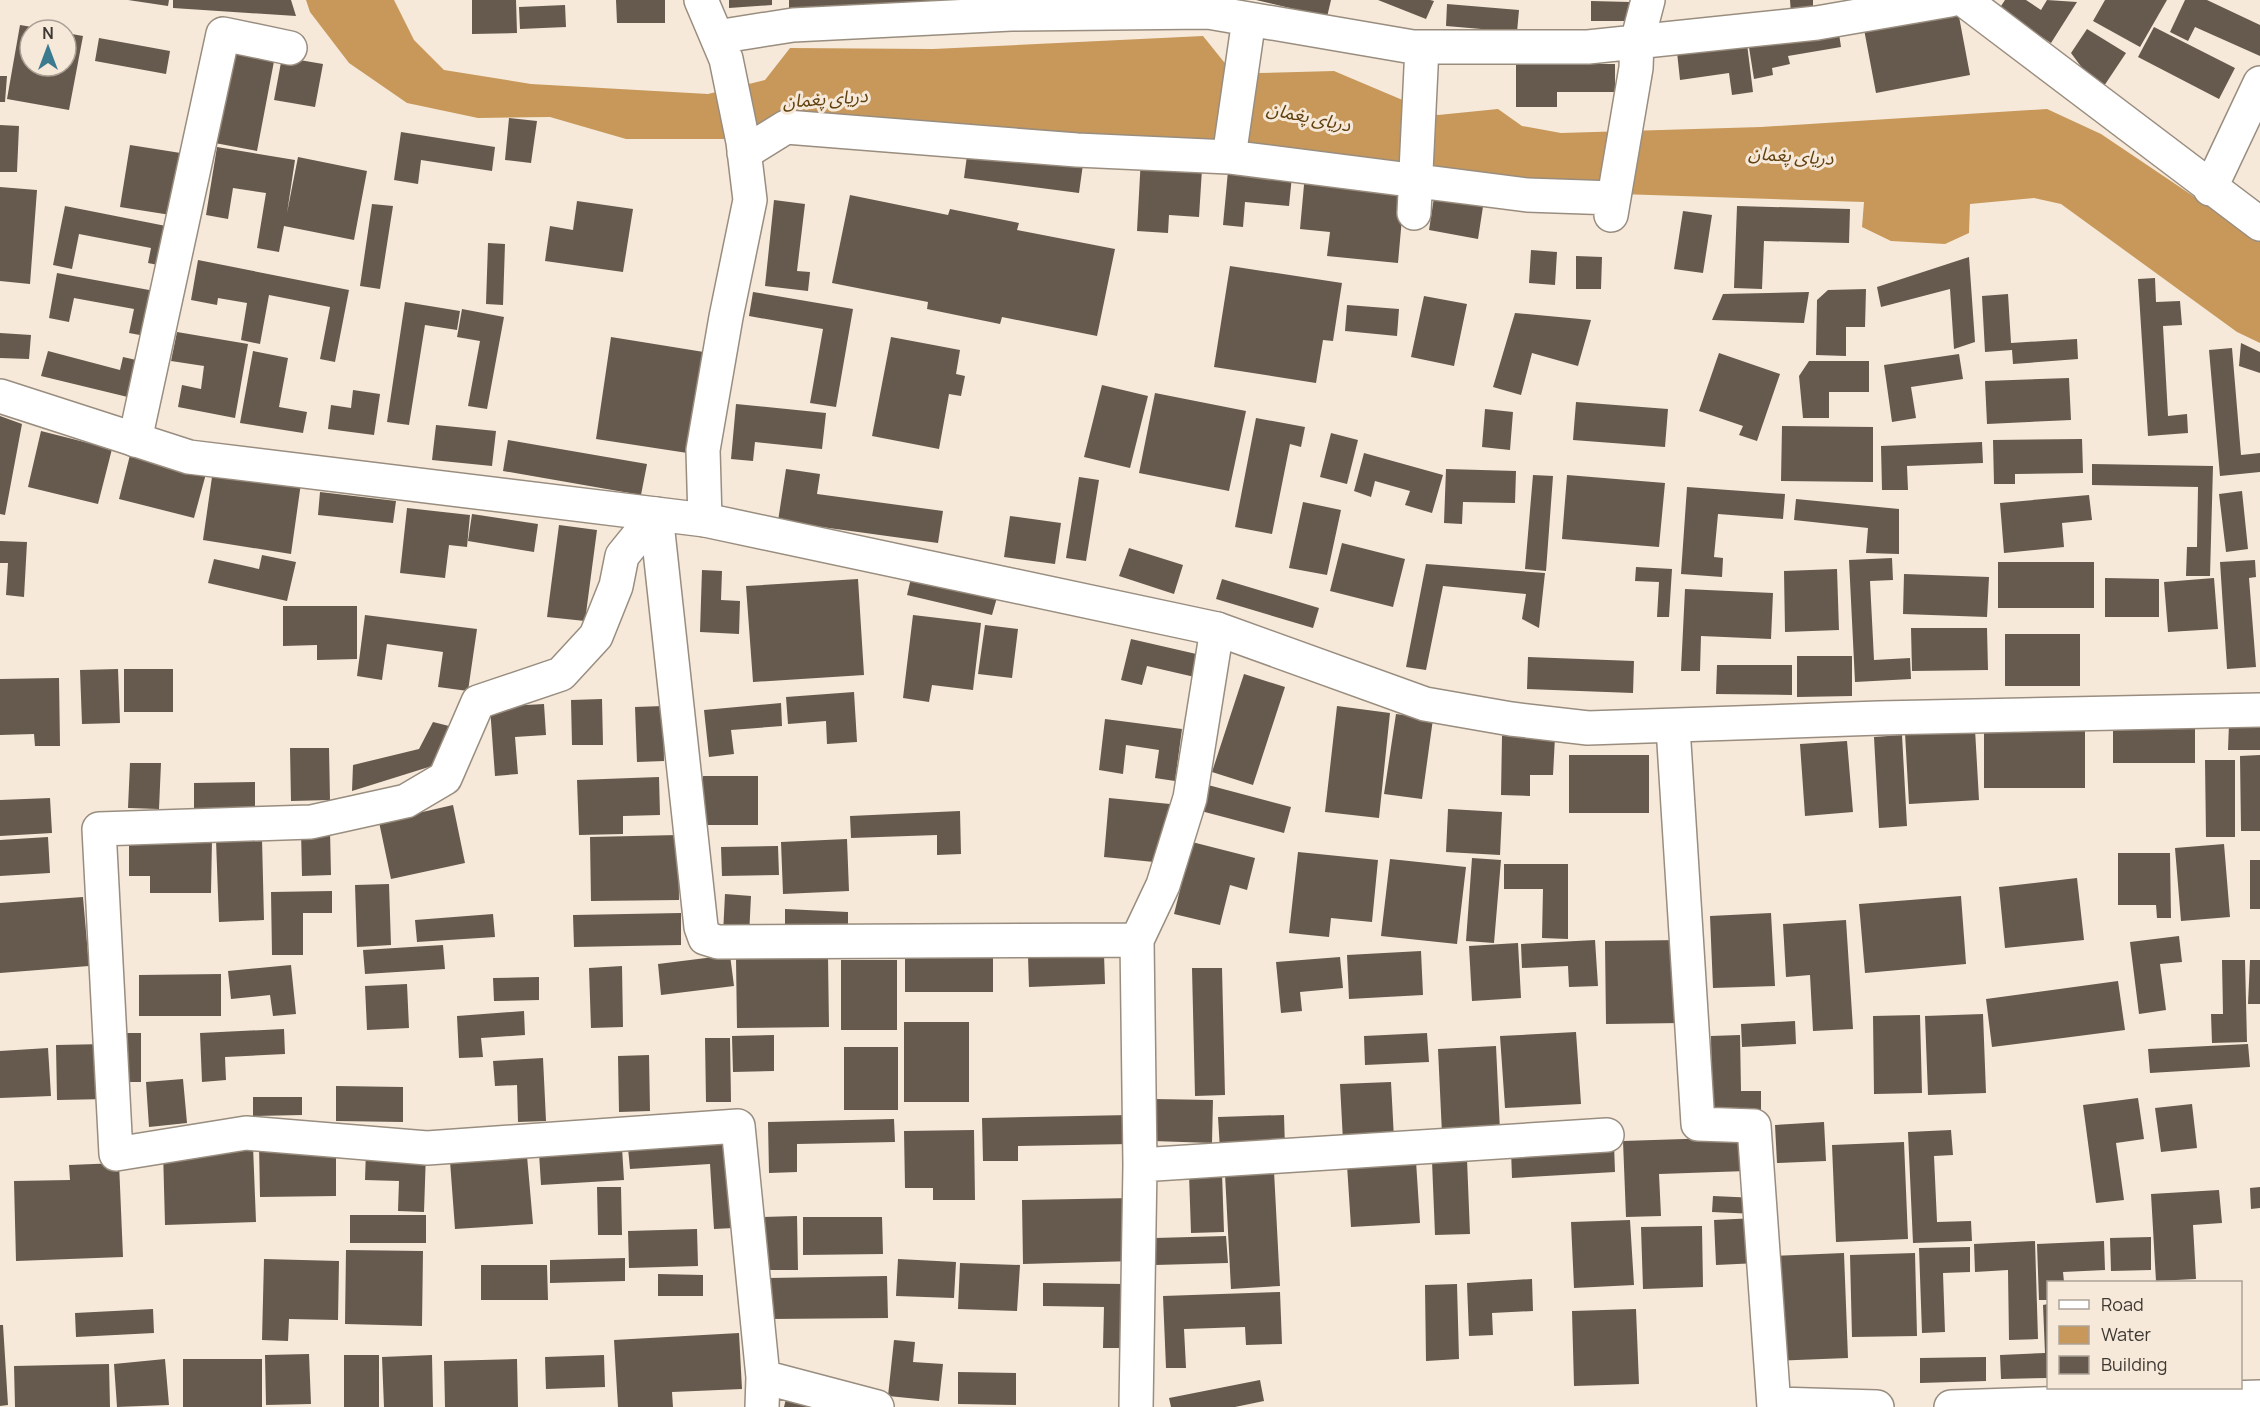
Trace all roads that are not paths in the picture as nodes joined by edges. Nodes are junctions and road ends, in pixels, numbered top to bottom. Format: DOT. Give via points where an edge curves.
graph roads {
  1 [pos="701,0"];
  2 [pos="1648,0"];
  3 [pos="1950,0"];
  4 [pos="1964,0"];
  5 [pos="1246,30"];
  6 [pos="1637,42"];
  7 [pos="290,48"];
  8 [pos="721,48"];
  9 [pos="1421,63"];
  10 [pos="2260,83"];
  11 [pos="743,147"];
  12 [pos="1229,157"];
  13 [pos="2210,189"];
  14 [pos="1415,197"];
  15 [pos="2260,224"];
  16 [pos="0,396"];
  17 [pos="135,440"];
  18 [pos="656,514"];
  19 [pos="705,520"];
  20 [pos="1217,629"];
  21 [pos="2260,710"];
  22 [pos="1673,727"];
  23 [pos="1137,940"];
  24 [pos="1607,1135"];
  25 [pos="1140,1165"];
  26 [pos="763,1392"];
  27 [pos="2260,1397"];
  28 [pos="1774,1406"];
  29 [pos="877,1407"];
  30 [pos="1136,1407"];
  31 [pos="1877,1407"];
  32 [pos="1951,1407"];
  1 -- 8 [label="street"];
  2 -- 6 [label="street"];
  3 -- 6 [label="street" via="1818,23"];
  4 -- 13 [label="street"];
  5 -- 8 [label="street" via="1208,12 1011,14 793,25"];
  5 -- 9 [label="street"];
  5 -- 12 [label="street"];
  6 -- 9 [label="street"];
  6 -- 14 [label="street" via="1613,207 1527,195"];
  7 -- 17 [label="street" via="223,34"];
  8 -- 11 [label="street"];
  9 -- 14 [label="street"];
  10 -- 13 [label="street"];
  11 -- 12 [label="street" via="786,127 1077,150"];
  11 -- 19 [label="street" via="750,200 704,450"];
  12 -- 14 [label="street"];
  13 -- 15 [label="street"];
  16 -- 17 [label="street"];
  17 -- 18 [label="street" via="189,457"];
  18 -- 19 [label="street"];
  18 -- 23 [label="street" via="705,938 718,942"];
  18 -- 26 [label="street" via="622,556 616,586 596,636 561,674 477,702 445,778 406,801 311,822 99,829 116,1154 246,1133 427,1148 738,1126"];
  19 -- 20 [label="street"];
  20 -- 22 [label="street" via="1425,704 1511,720 1588,728"];
  20 -- 23 [label="street" via="1190,798 1163,885"];
  21 -- 22 [label="street"];
  22 -- 28 [label="street" via="1698,1124 1754,1126"];
  23 -- 25 [label="street"];
  24 -- 25 [label="street"];
  25 -- 30 [label="street"];
  26 -- 29 [label="street"];
  27 -- 32 [label="street"];
  28 -- 31 [label="street"];
}
